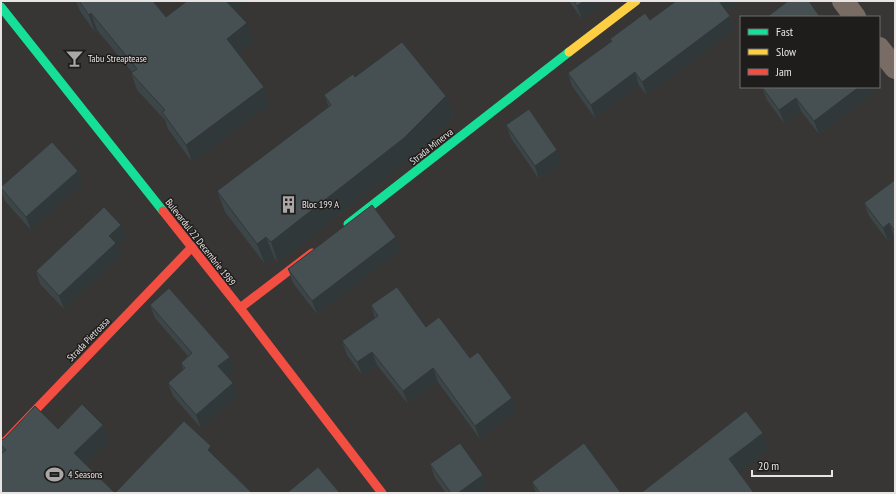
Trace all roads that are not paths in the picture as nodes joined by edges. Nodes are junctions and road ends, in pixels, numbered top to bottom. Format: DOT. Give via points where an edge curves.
graph roads {
  1 [pos="636,1"];
  2 [pos="843,1"];
  3 [pos="1,7"];
  4 [pos="854,16"];
  5 [pos="880,49"];
  6 [pos="895,68"];
  7 [pos="340,230"];
  8 [pos="322,245"];
  9 [pos="192,247"];
  10 [pos="240,308"];
  11 [pos="1,446"];
  12 [pos="382,493"];
  1 -- 7 [label="street, Strada Minerva"];
  2 -- 4 [label="street"];
  3 -- 9 [label="street, Bulevardul 22 Decembrie 1989"];
  5 -- 6 [label="street"];
  8 -- 10 [label="street"];
  9 -- 10 [label="street, Bulevardul 22 Decembrie 1989"];
  9 -- 11 [label="street, Strada Pietroasa"];
  10 -- 12 [label="street, Bulevardul 22 Decembrie 1989"];
}
